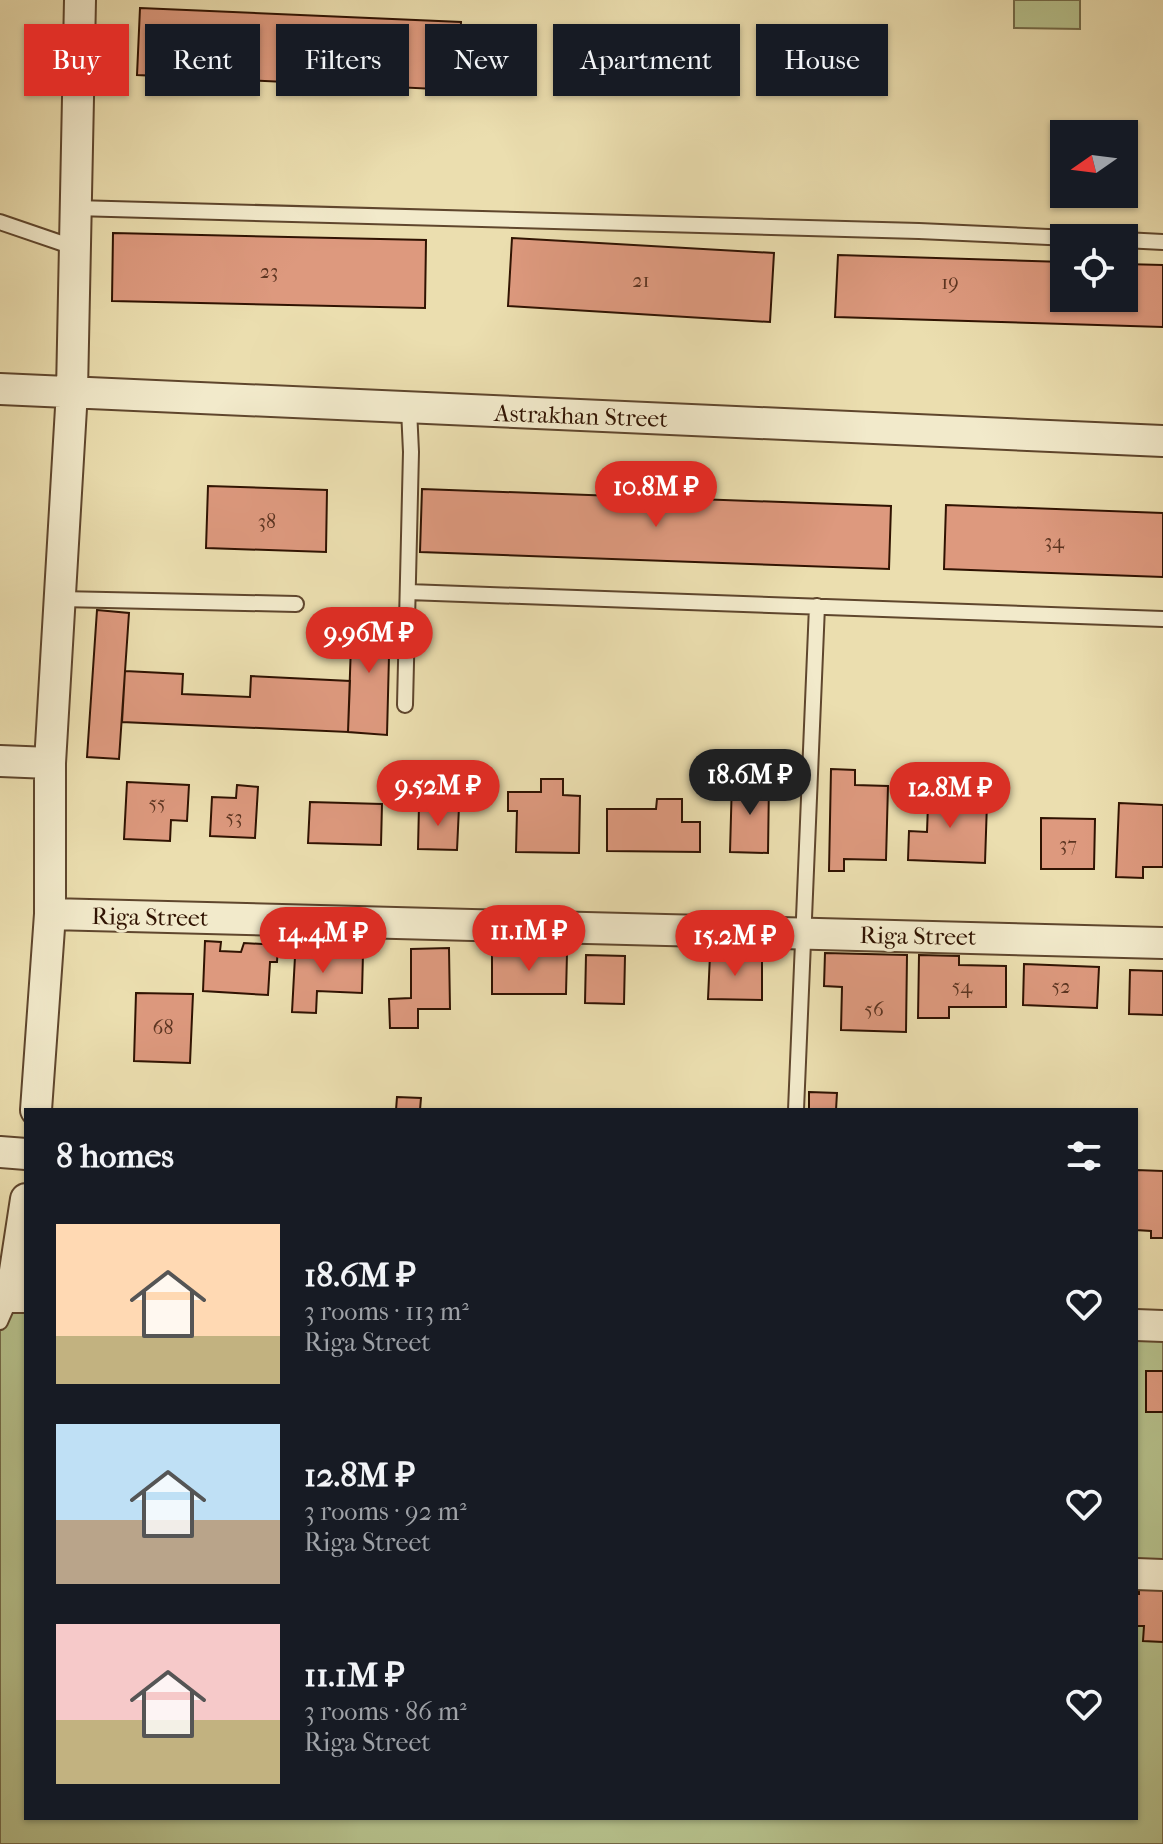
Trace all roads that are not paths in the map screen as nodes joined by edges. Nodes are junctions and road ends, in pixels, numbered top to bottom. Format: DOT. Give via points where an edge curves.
graph roads {
  1 [pos="80,0"];
  2 [pos="75,208"];
  3 [pos="0,222"];
  4 [pos="1050,237"];
  5 [pos="1138,241"];
  6 [pos="1163,242"];
  7 [pos="73,247"];
  8 [pos="0,389"];
  9 [pos="72,391"];
  10 [pos="409,409"];
  11 [pos="1163,441"];
  12 [pos="408,592"];
  13 [pos="60,599"];
  14 [pos="296,604"];
  15 [pos="817,606"];
  16 [pos="1163,619"];
  17 [pos="405,705"];
  18 [pos="0,761"];
  19 [pos="50,763"];
  20 [pos="50,914"];
  21 [pos="803,933"];
  22 [pos="1163,943"];
  23 [pos="36,1108"];
  24 [pos="796,1108"];
  25 [pos="0,1152"];
  26 [pos="24,1154"];
  27 [pos="24,1214"];
  28 [pos="12,1306"];
  29 [pos="1138,1325"];
  30 [pos="1163,1326"];
  31 [pos="1138,1574"];
  32 [pos="1163,1575"];
  1 -- 2 [label="street"];
  2 -- 4 [label="lane"];
  2 -- 7 [label="street"];
  3 -- 7 [label="lane"];
  5 -- 6 [label="lane"];
  7 -- 9 [label="street"];
  8 -- 9 [label="street, Astrakhan Street"];
  9 -- 10 [label="street, Astrakhan Street"];
  9 -- 13 [label="street"];
  10 -- 11 [label="street, Astrakhan Street"];
  10 -- 12 [label="lane"];
  12 -- 15 [label="lane"];
  12 -- 17 [label="lane"];
  13 -- 14 [label="lane"];
  13 -- 19 [label="street"];
  15 -- 16 [label="lane"];
  15 -- 21 [label="lane"];
  18 -- 19 [label="street"];
  19 -- 20 [label="street"];
  20 -- 21 [label="street, Riga Street"];
  20 -- 23 [label="street"];
  21 -- 22 [label="street, Riga Street"];
  21 -- 24 [label="lane"];
  25 -- 26 [label="street"];
  27 -- 28 [label="street"];
  29 -- 30 [label="street"];
  31 -- 32 [label="street"];
}
